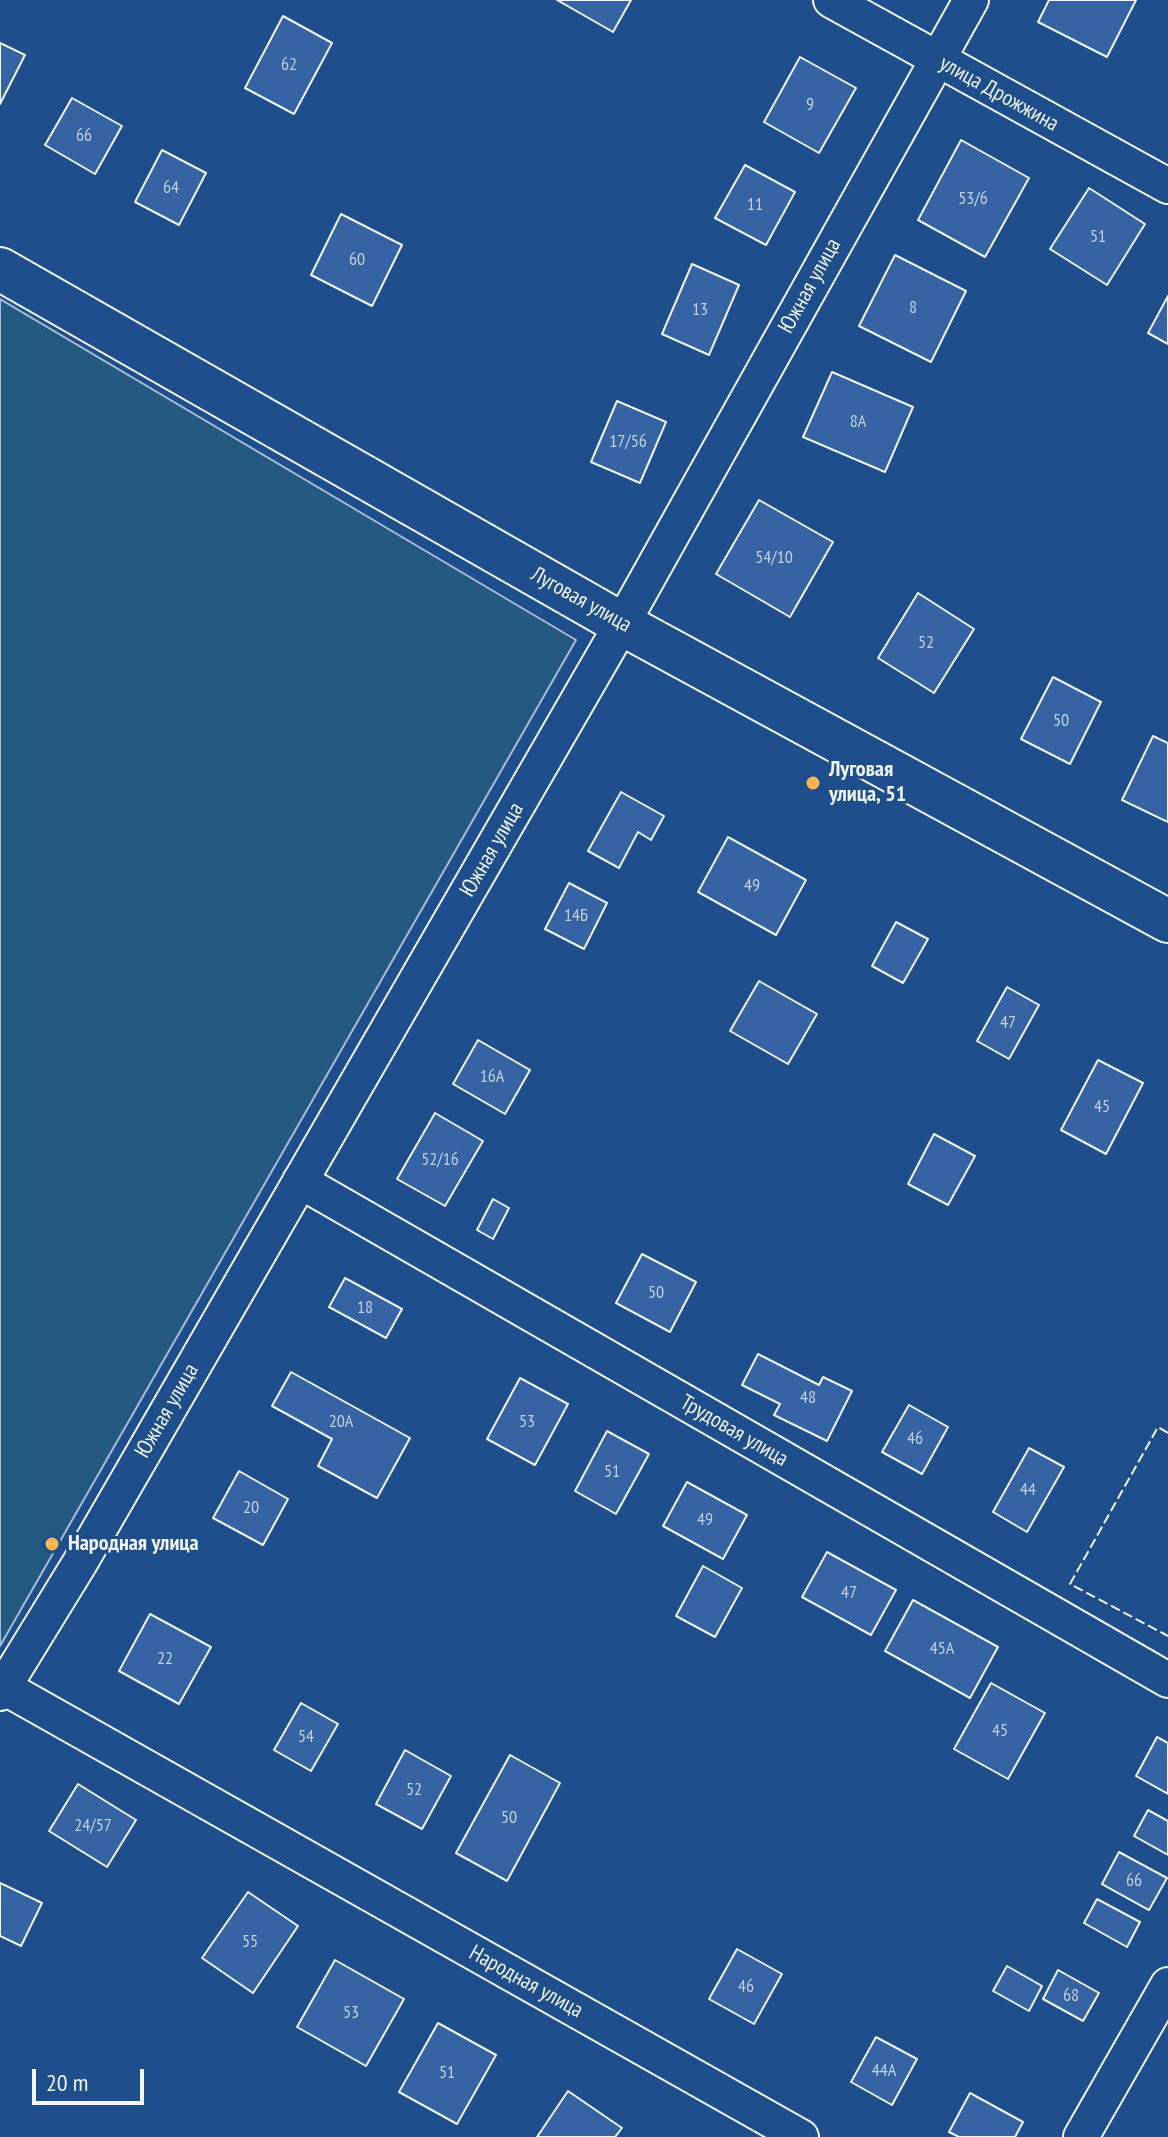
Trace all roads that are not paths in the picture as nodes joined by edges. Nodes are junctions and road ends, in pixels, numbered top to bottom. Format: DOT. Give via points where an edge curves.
graph roads {
  1 [pos="831,0"];
  2 [pos="971,0"];
  3 [pos="936,59"];
  4 [pos="1168,186"];
  5 [pos="0,269"];
  6 [pos="622,624"];
  7 [pos="1168,921"];
  8 [pos="300,1181"];
  9 [pos="1168,1680"];
  10 [pos="1,1688"];
  11 [pos="1168,1985"];
  12 [pos="801,2137"];
  13 [pos="1081,2137"];
  1 -- 3 [label="street, улица Дрожжина"];
  2 -- 3 [label="street, Южная улица"];
  3 -- 4 [label="street, улица Дрожжина"];
  3 -- 6 [label="street, Южная улица"];
  5 -- 6 [label="street, Луговая улица"];
  6 -- 7 [label="street, Луговая улица"];
  6 -- 8 [label="street, Южная улица"];
  8 -- 9 [label="street, Трудовая улица"];
  8 -- 10 [label="street, Южная улица" via="81,1561"];
  10 -- 12 [label="street, Народная улица"];
  11 -- 13 [label="street"];
}
